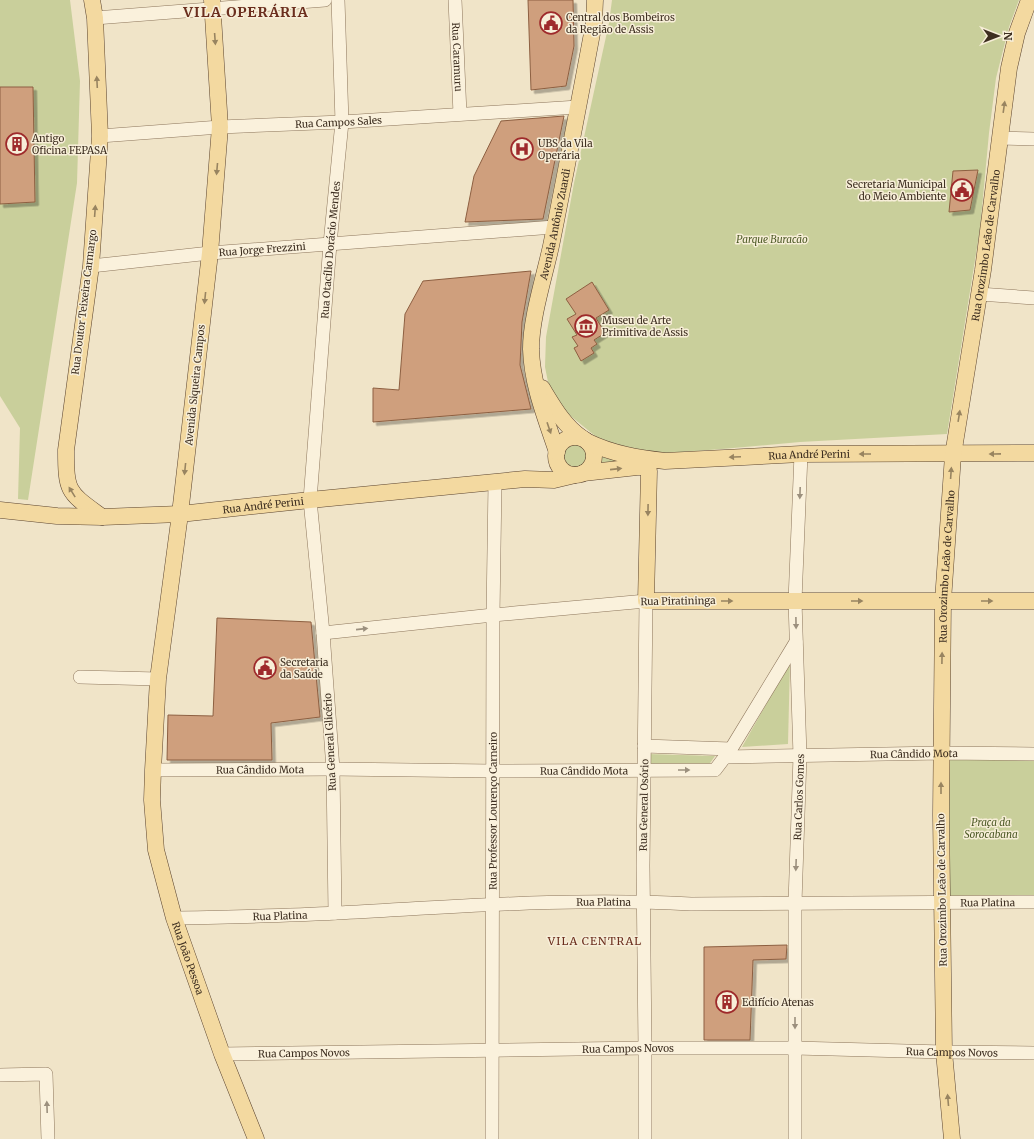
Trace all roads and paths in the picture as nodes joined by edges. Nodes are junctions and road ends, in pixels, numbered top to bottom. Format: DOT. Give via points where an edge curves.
graph roads {
  1 [pos="92,0"];
  2 [pos="325,0"];
  3 [pos="338,0"];
  4 [pos="455,0"];
  5 [pos="595,0"];
  6 [pos="1029,0"];
  7 [pos="212,4"];
  8 [pos="95,18"];
  9 [pos="578,107"];
  10 [pos="460,114"];
  11 [pos="342,122"];
  12 [pos="220,128"];
  13 [pos="100,136"];
  14 [pos="1000,138"];
  15 [pos="1034,139"];
  16 [pos="554,227"];
  17 [pos="330,244"];
  18 [pos="210,253"];
  19 [pos="90,266"];
  20 [pos="978,294"];
  21 [pos="1034,298"];
  22 [pos="534,377"];
  23 [pos="585,440"];
  24 [pos="556,454"];
  25 [pos="801,454"];
  26 [pos="953,454"];
  27 [pos="1034,454"];
  28 [pos="649,470"];
  29 [pos="579,474"];
  30 [pos="525,479"];
  31 [pos="495,482"];
  32 [pos="310,500"];
  33 [pos="0,510"];
  34 [pos="180,514"];
  35 [pos="102,516"];
  36 [pos="646,601"];
  37 [pos="795,601"];
  38 [pos="943,601"];
  39 [pos="1034,601"];
  40 [pos="492,615"];
  41 [pos="323,633"];
  42 [pos="796,642"];
  43 [pos="80,677"];
  44 [pos="158,679"];
  45 [pos="644,746"];
  46 [pos="729,753"];
  47 [pos="941,753"];
  48 [pos="1034,754"];
  49 [pos="800,756"];
  50 [pos="333,769"];
  51 [pos="152,770"];
  52 [pos="645,770"];
  53 [pos="492,771"];
  54 [pos="644,901"];
  55 [pos="1034,902"];
  56 [pos="795,903"];
  57 [pos="942,903"];
  58 [pos="491,904"];
  59 [pos="335,913"];
  60 [pos="174,918"];
  61 [pos="645,1048"];
  62 [pos="795,1048"];
  63 [pos="492,1049"];
  64 [pos="944,1052"];
  65 [pos="1034,1053"];
  66 [pos="222,1054"];
  67 [pos="0,1075"];
  68 [pos="48,1139"];
  69 [pos="256,1139"];
  70 [pos="492,1139"];
  71 [pos="645,1139"];
  72 [pos="795,1139"];
  73 [pos="952,1139"];
  1 -- 8 [label="main road, Rua Doutor Teixeira Carmargo"];
  2 -- 7 [label="street"];
  3 -- 11 [label="street, Rua Otacílio Dorácio Mendes"];
  4 -- 10 [label="street, Rua Caramuru"];
  5 -- 9 [label="main road, Avenida Antônio Zuardi" via="594,23"];
  14 -- 6 [label="main road, Rua Orozimbo Leão de Carvalho, one-way" via="1009,68 1017,33"];
  7 -- 8 [label="street"];
  7 -- 12 [label="main road, Avenida Siqueira Campos, one-way"];
  13 -- 8 [label="main road, Rua Doutor Teixeira Carmargo, one-way"];
  9 -- 10 [label="street, Rua Campos Sales"];
  9 -- 16 [label="main road, Avenida Antônio Zuardi"];
  10 -- 11 [label="street, Rua Campos Sales"];
  11 -- 12 [label="street, Rua Campos Sales"];
  11 -- 17 [label="street, Rua Otacílio Dorácio Mendes"];
  12 -- 13 [label="street, Rua Campos Sales"];
  12 -- 18 [label="main road, Avenida Siqueira Campos, one-way"];
  19 -- 13 [label="main road, Rua Doutor Teixeira Carmargo, one-way"];
  14 -- 15 [label="street"];
  14 -- 20 [label="main road, Rua Orozimbo Leão de Carvalho"];
  16 -- 17 [label="street, Rua Jorge Frezzini"];
  16 -- 22 [label="main road, Avenida Antônio Zuardi" via="533,325 531,350"];
  17 -- 18 [label="street, Rua Jorge Frezzini"];
  17 -- 32 [label="street, Rua Otacílio Dorácio Mendes"];
  18 -- 19 [label="street, Rua Jorge Frezzini"];
  18 -- 34 [label="main road, Avenida Siqueira Campos, one-way"];
  35 -- 19 [label="main road, Rua Doutor Teixeira Carmargo, one-way" via="74,497 66,473 66,450"];
  20 -- 21 [label="street"];
  26 -- 20 [label="main road, Rua Orozimbo Leão de Carvalho, one-way"];
  22 -- 23 [label="main road, Avenida Antônio Zuardi" via="565,423"];
  22 -- 24 [label="main road, Avenida Antônio Zuardi, one-way"];
  23 -- 24 [label="main road" via="574,437 567,439 561,443"];
  25 -- 23 [label="main road, Rua André Perini, one-way" via="665,461 616,453"];
  23 -- 29 [label="main road" via="592,448 594,456 588,469"];
  24 -- 29 [label="main road" via="562,470 568,474"];
  24 -- 30 [label="main road, Rua André Perini" via="545,469"];
  26 -- 25 [label="main road, Rua André Perini, one-way"];
  25 -- 37 [label="street, Rua Carlos Gomes, one-way"];
  27 -- 26 [label="main road, Rua André Perini, one-way"];
  38 -- 26 [label="main road, Rua Orozimbo Leão de Carvalho, one-way"];
  29 -- 28 [label="main road, Rua André Perini, one-way" via="637,466"];
  28 -- 36 [label="main road, Rua General Osório, one-way"];
  29 -- 30 [label="main road, Rua André Perini" via="554,480"];
  30 -- 31 [label="main road, Rua André Perini"];
  31 -- 32 [label="main road, Rua André Perini"];
  31 -- 40 [label="street, Rua Professor Lourenço Carneiro"];
  32 -- 34 [label="main road, Rua André Perini"];
  32 -- 41 [label="street, Rua General Glicério"];
  33 -- 35 [label="main road, Rua André Perini" via="57,516"];
  34 -- 35 [label="main road, Rua André Perini"];
  34 -- 44 [label="main road, Avenida Siqueira Campos"];
  36 -- 37 [label="main road, Rua Piratininga, one-way"];
  36 -- 40 [label="street, Rua Piratininga"];
  36 -- 45 [label="street, Rua General Osório"];
  37 -- 38 [label="main road, Rua Piratininga, one-way"];
  37 -- 42 [label="street, Rua Carlos Gomes, one-way"];
  38 -- 39 [label="main road, Rua Piratininga, one-way"];
  47 -- 38 [label="main road, Rua Orozimbo Leão de Carvalho, one-way"];
  41 -- 40 [label="street, Rua Piratininga, one-way"];
  40 -- 53 [label="street, Rua Professor Lourenço Carneiro"];
  41 -- 50 [label="street, Rua General Glicério"];
  42 -- 46 [label="street"];
  42 -- 49 [label="street, Rua Carlos Gomes"];
  43 -- 44 [label="street"];
  44 -- 51 [label="main road, Avenida Siqueira Campos"];
  45 -- 46 [label="street, Rua Cândido Mota"];
  45 -- 52 [label="street, Rua General Osório"];
  46 -- 49 [label="street, Rua Cândido Mota"];
  52 -- 46 [label="street, Rua Cândido Mota, one-way" via="715,770"];
  47 -- 48 [label="street, Rua Cândido Mota"];
  47 -- 49 [label="street, Rua Cândido Mota"];
  57 -- 47 [label="main road, Rua Orozimbo Leão de Carvalho, one-way"];
  49 -- 56 [label="street, Rua Carlos Gomes, one-way"];
  50 -- 51 [label="street, Rua Cândido Mota"];
  50 -- 53 [label="street, Rua Cândido Mota"];
  50 -- 59 [label="street, Rua General Glicério"];
  51 -- 60 [label="main road, Rua João Pessoa" via="156,850"];
  52 -- 53 [label="street, Rua Cândido Mota"];
  52 -- 54 [label="street, Rua General Osório" via="642,866"];
  53 -- 58 [label="street, Rua Professor Lourenço Carneiro"];
  54 -- 56 [label="street, Rua Platina" via="690,904"];
  54 -- 58 [label="street, Rua Platina"];
  54 -- 61 [label="street, Rua General Osório"];
  55 -- 57 [label="street, Rua Platina"];
  56 -- 57 [label="street, Rua Platina"];
  56 -- 62 [label="street, Rua Carlos Gomes, one-way"];
  57 -- 64 [label="main road, Rua Orozimbo Leão de Carvalho"];
  58 -- 59 [label="street, Rua Platina"];
  58 -- 63 [label="street, Rua Professor Lourenço Carneiro"];
  59 -- 60 [label="street, Rua Platina"];
  60 -- 66 [label="main road, Rua João Pessoa"];
  61 -- 62 [label="street, Rua Campos Novos"];
  61 -- 63 [label="street, Rua Campos Novos"];
  61 -- 71 [label="street, Rua General Osório"];
  62 -- 64 [label="street, Rua Campos Novos"];
  62 -- 72 [label="street, Rua Carlos Gomes"];
  63 -- 66 [label="street, Rua Campos Novos"];
  63 -- 70 [label="street, Rua Professor Lourenço Carneiro"];
  64 -- 65 [label="street, Rua Campos Novos"];
  73 -- 64 [label="main road, Rua Orozimbo Leão de Carvalho, one-way"];
  66 -- 69 [label="main road, Rua João Pessoa"];
  68 -- 67 [label="street, one-way" via="46,1074"];
}
